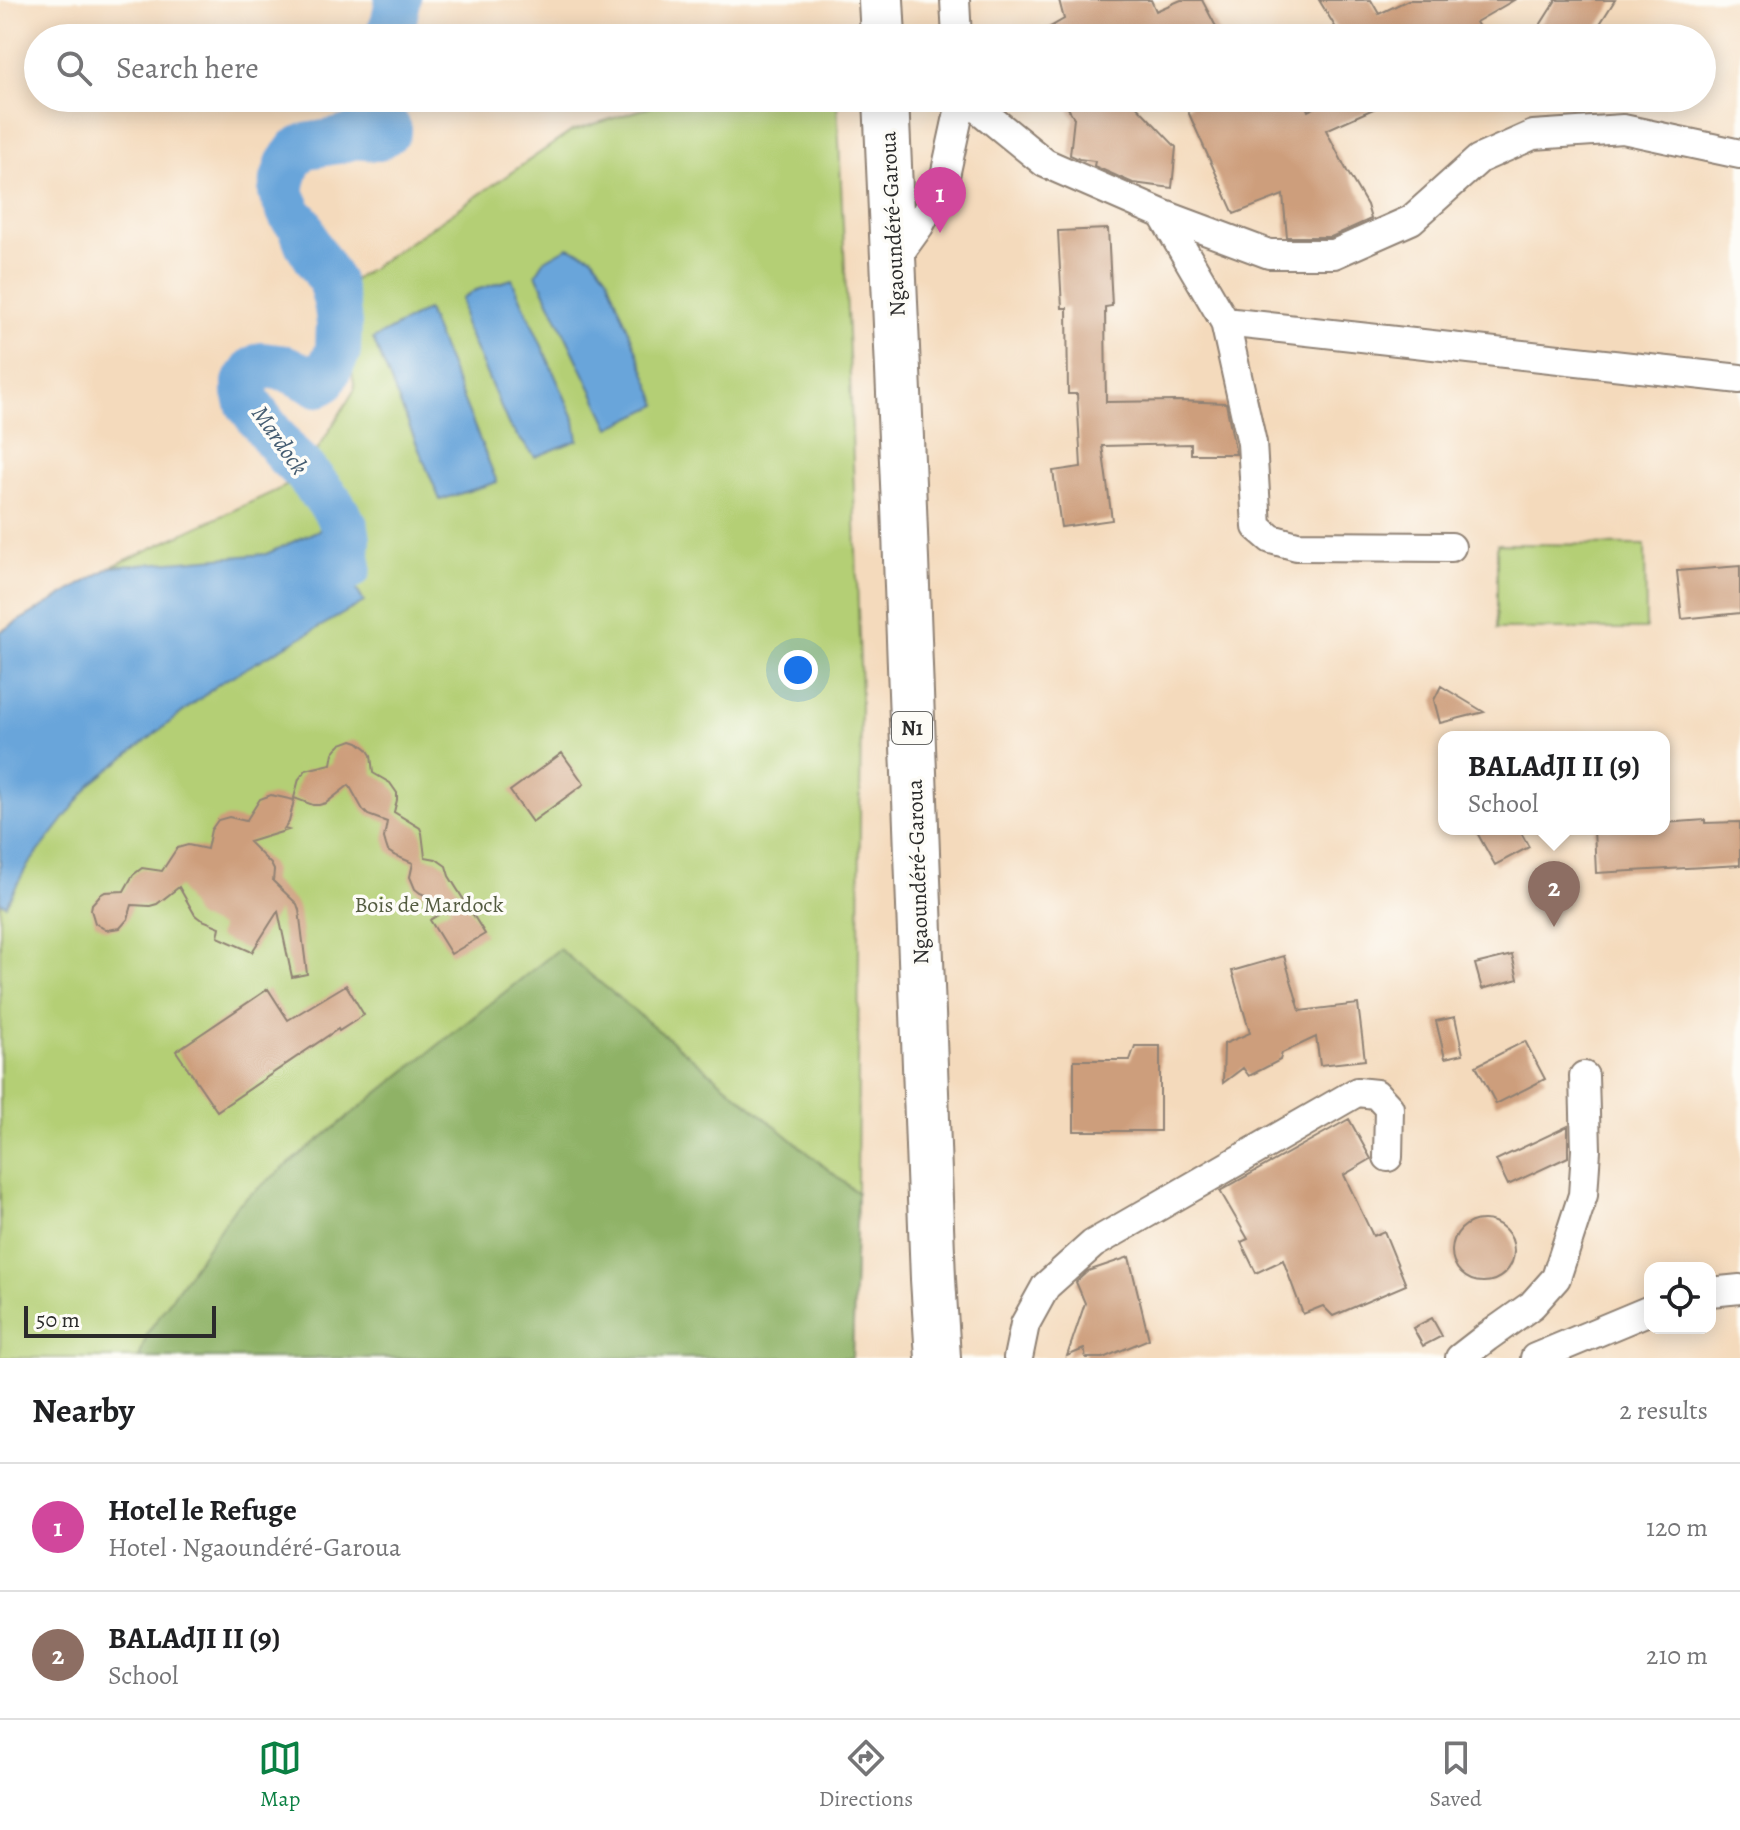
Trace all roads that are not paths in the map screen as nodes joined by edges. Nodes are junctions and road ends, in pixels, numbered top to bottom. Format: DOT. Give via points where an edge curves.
graph roads {
  1 [pos="955,0"];
  2 [pos="956,24"];
  3 [pos="887,112"];
  4 [pos="960,112"];
  5 [pos="981,112"];
  6 [pos="1740,154"];
  7 [pos="1162,214"];
  8 [pos="893,262"];
  9 [pos="1225,322"];
  10 [pos="1740,379"];
  11 [pos="1451,547"];
  12 [pos="1584,1076"];
  13 [pos="1388,1157"];
  14 [pos="1740,1289"];
  15 [pos="1716,1291"];
  16 [pos="1644,1313"];
  17 [pos="938,1358"];
  18 [pos="1018,1358"];
  19 [pos="1460,1358"];
  20 [pos="1535,1358"];
  1 -- 2 [label="street"];
  3 -- 8 [label="highway, Ngaoundéré-Garoua / N1"];
  4 -- 8 [label="street" via="945,176"];
  5 -- 7 [label="street" via="1045,163"];
  6 -- 7 [label="street" via="1623,129 1533,135 1479,159 1411,220 1334,254 1269,254"];
  7 -- 9 [label="street"];
  8 -- 17 [label="highway, Ngaoundéré-Garoua / N1"];
  9 -- 10 [label="street"];
  9 -- 11 [label="street" via="1252,443 1257,527 1271,539 1297,546"];
  12 -- 19 [label="street" via="1583,1195 1556,1278 1532,1305"];
  13 -- 18 [label="street" via="1389,1108 1376,1094 1357,1092 1093,1244 1046,1286 1025,1324"];
  14 -- 15 [label="street"];
  16 -- 20 [label="street"];
}
